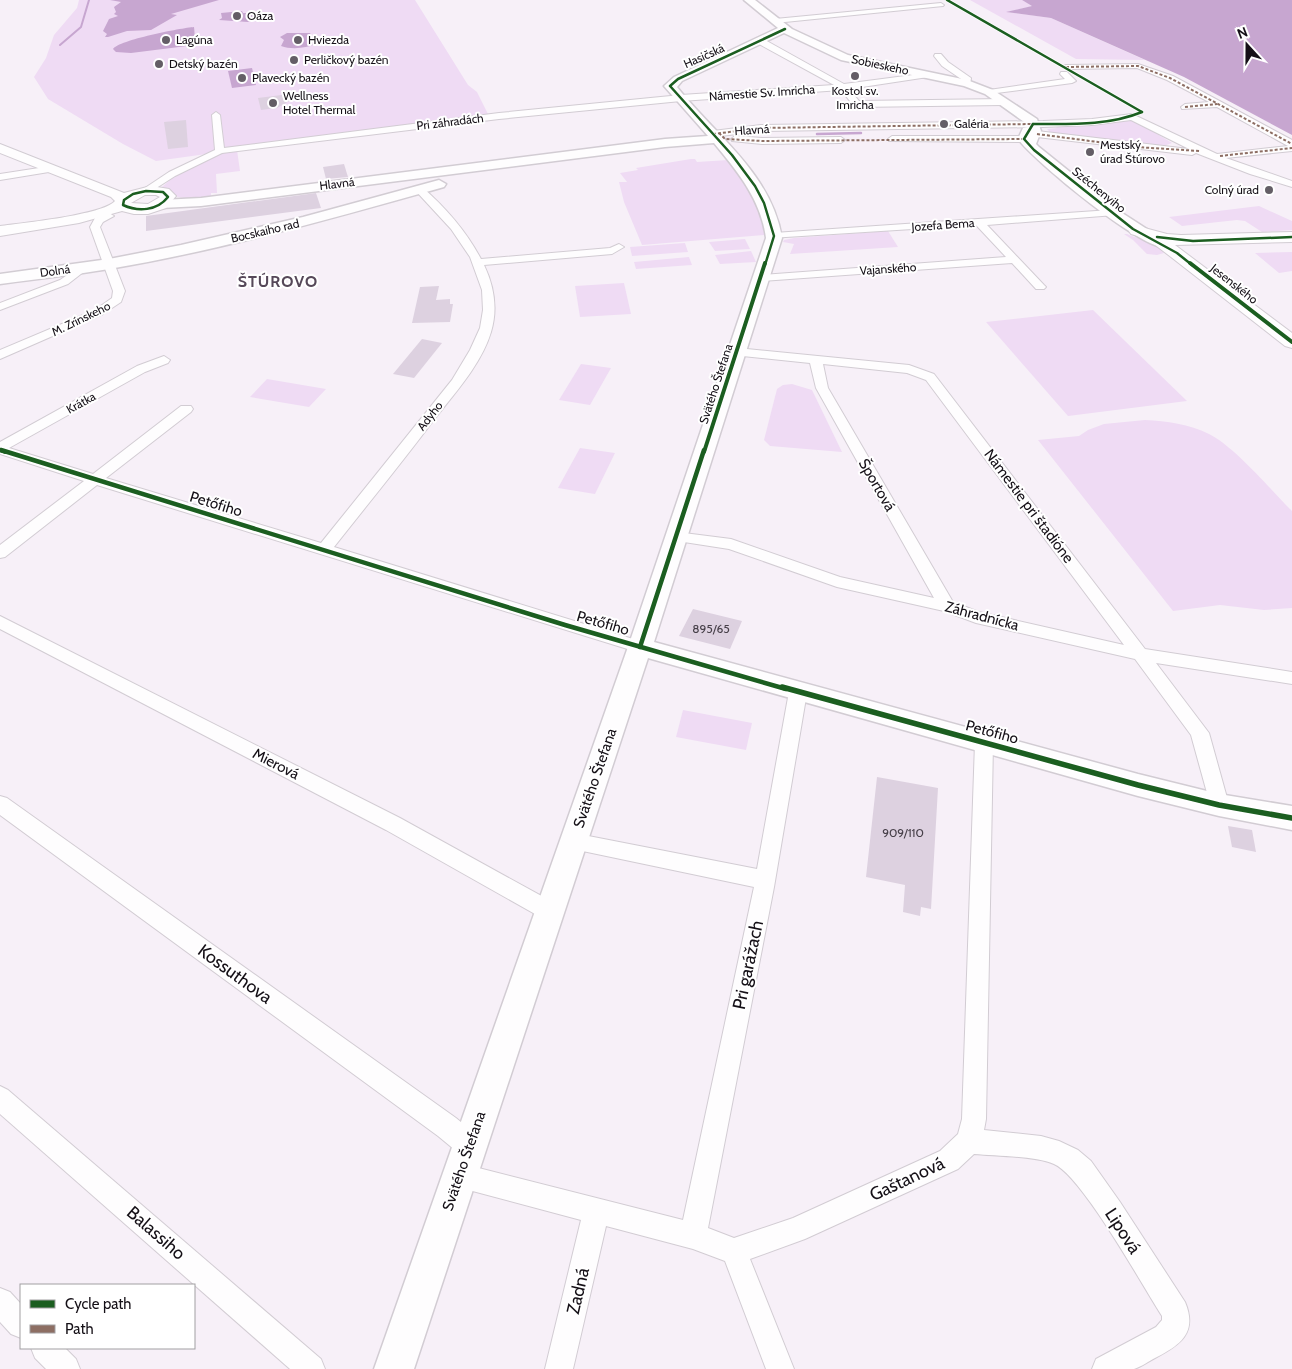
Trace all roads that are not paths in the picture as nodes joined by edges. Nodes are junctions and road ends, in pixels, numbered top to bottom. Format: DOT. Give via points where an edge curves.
graph roads {
  1 [pos="749,0"];
  2 [pos="941,5"];
  3 [pos="775,21"];
  4 [pos="785,29"];
  5 [pos="762,42"];
  6 [pos="938,56"];
  7 [pos="928,75"];
  8 [pos="967,83"];
  9 [pos="843,87"];
  10 [pos="989,92"];
  11 [pos="680,98"];
  12 [pos="1004,102"];
  13 [pos="1218,104"];
  14 [pos="1185,107"];
  15 [pos="216,114"];
  16 [pos="1031,135"];
  17 [pos="719,136"];
  18 [pos="1292,146"];
  19 [pos="0,148"];
  20 [pos="220,151"];
  21 [pos="1200,151"];
  22 [pos="1218,157"];
  23 [pos="458,168"];
  24 [pos="52,169"];
  25 [pos="0,178"];
  26 [pos="1292,184"];
  27 [pos="95,186"];
  28 [pos="419,189"];
  29 [pos="110,192"];
  30 [pos="162,194"];
  31 [pos="132,200"];
  32 [pos="1111,213"];
  33 [pos="83,220"];
  34 [pos="980,223"];
  35 [pos="0,231"];
  36 [pos="1137,231"];
  37 [pos="774,236"];
  38 [pos="1292,236"];
  39 [pos="1292,241"];
  40 [pos="1182,246"];
  41 [pos="619,247"];
  42 [pos="1015,260"];
  43 [pos="479,262"];
  44 [pos="109,264"];
  45 [pos="82,268"];
  46 [pos="761,278"];
  47 [pos="0,279"];
  48 [pos="1040,287"];
  49 [pos="0,307"];
  50 [pos="1292,342"];
  51 [pos="737,352"];
  52 [pos="0,355"];
  53 [pos="164,360"];
  54 [pos="816,360"];
  55 [pos="186,409"];
  56 [pos="0,449"];
  57 [pos="93,480"];
  58 [pos="676,537"];
  59 [pos="323,550"];
  60 [pos="0,553"];
  61 [pos="947,606"];
  62 [pos="0,622"];
  63 [pos="640,647"];
  64 [pos="1142,655"];
  65 [pos="1292,678"];
  66 [pos="798,692"];
  67 [pos="984,743"];
  68 [pos="0,804"];
  69 [pos="1219,804"];
  70 [pos="1292,818"];
  71 [pos="573,841"];
  72 [pos="764,880"];
  73 [pos="550,911"];
  74 [pos="0,1098"];
  75 [pos="970,1141"];
  76 [pos="464,1161"];
  77 [pos="596,1212"];
  78 [pos="692,1236"];
  79 [pos="734,1251"];
  80 [pos="0,1302"];
  81 [pos="20,1323"];
  82 [pos="46,1349"];
  83 [pos="66,1369"];
  84 [pos="311,1369"];
  85 [pos="394,1369"];
  86 [pos="559,1369"];
  87 [pos="780,1369"];
  88 [pos="1106,1369"];
  1 -- 3 [label="street, Sobieskeho"];
  2 -- 3 [label="street"];
  3 -- 4 [label="street, Sobieskeho"];
  4 -- 5 [label="street, Hasičská"];
  4 -- 7 [label="street, Sobieskeho" via="845,58"];
  5 -- 9 [label="street, Námestie Sv. Imricha"];
  5 -- 11 [label="street, Hasičská" via="674,81 671,87"];
  6 -- 8 [label="street, Sobieskeho" via="968,80"];
  7 -- 8 [label="street, Sobieskeho"];
  7 -- 9 [label="street, Námestie Sv. Imricha"];
  8 -- 10 [label="street, Sobieskeho"];
  9 -- 11 [label="street, Námestie Sv. Imricha"];
  9 -- 12 [label="street" via="857,104"];
  10 -- 12 [label="street, Sobieskeho"];
  10 -- 13 [label="street" via="1072,81 1065,70 1138,66 1170,78"];
  11 -- 17 [label="street"];
  11 -- 20 [label="street, Pri záhradách" via="499,116"];
  12 -- 16 [label="street, Sobieskeho" via="1033,122"];
  13 -- 14 [label="street"];
  13 -- 18 [label="street"];
  15 -- 20 [label="street"];
  16 -- 17 [label="street, Hlavná" via="762,141"];
  16 -- 17 [label="street, Hlavná" via="761,128"];
  16 -- 21 [label="street"];
  16 -- 21 [label="street" via="1132,117"];
  16 -- 32 [label="street, Széchenyiho"];
  17 -- 23 [label="street, Hlavná"];
  17 -- 37 [label="street" via="767,209"];
  18 -- 22 [label="street"];
  19 -- 24 [label="main road"];
  20 -- 30 [label="street, Pri záhradách" via="172,174"];
  21 -- 22 [label="street"];
  22 -- 26 [label="street"];
  23 -- 28 [label="street" via="453,179"];
  23 -- 30 [label="street, Hlavná" via="186,203"];
  24 -- 25 [label="street"];
  24 -- 27 [label="main road"];
  27 -- 29 [label="main road"];
  27 -- 31 [label="main road"];
  28 -- 43 [label="street, Adyho" via="466,241"];
  28 -- 44 [label="street, Bocskaiho rad" via="274,229"];
  29 -- 31 [label="main road"];
  29 -- 33 [label="main road" via="112,199 109,204"];
  30 -- 31 [label="main road" via="148,208"];
  31 -- 33 [label="main road"];
  31 -- 33 [label="main road" via="109,216"];
  32 -- 34 [label="street, Jozefa Bema"];
  32 -- 36 [label="street, Széchenyiho"];
  33 -- 35 [label="main road"];
  33 -- 44 [label="street, M. Zrínskeho"];
  34 -- 37 [label="street, Jozefa Bema"];
  34 -- 42 [label="street"];
  36 -- 40 [label="street, Széchenyiho"];
  36 -- 40 [label="main road"];
  37 -- 46 [label="street, Svätého Štefana"];
  38 -- 40 [label="main road"];
  39 -- 40 [label="main road"];
  40 -- 50 [label="main road, Jesenského"];
  41 -- 43 [label="street" via="612,252"];
  42 -- 46 [label="street, Vajanského"];
  42 -- 48 [label="street"];
  43 -- 59 [label="street, Adyho" via="489,307 483,338 472,360"];
  44 -- 45 [label="street, Dolná"];
  44 -- 52 [label="street, M. Zrínskeho" via="119,291 113,304"];
  45 -- 47 [label="street, Dolná"];
  45 -- 49 [label="street" via="64,282"];
  46 -- 51 [label="street, Svätého Štefana"];
  51 -- 54 [label="street, Námestie pri štadióne"];
  51 -- 58 [label="street, Svätého Štefana"];
  53 -- 56 [label="street, Krátka" via="125,378"];
  54 -- 61 [label="street, Športová" via="822,388"];
  54 -- 64 [label="street, Námestie pri štadióne" via="909,370 930,377"];
  55 -- 57 [label="street"];
  56 -- 57 [label="street, Petőfiho"];
  57 -- 59 [label="street, Petőfiho"];
  57 -- 60 [label="street"];
  58 -- 61 [label="street, Záhradnícka" via="731,544 838,582"];
  58 -- 63 [label="street, Svätého Štefana"];
  59 -- 63 [label="street, Petőfiho"];
  61 -- 64 [label="street, Záhradnícka" via="976,617"];
  62 -- 73 [label="street, Mierová" via="393,824"];
  63 -- 66 [label="street, Petőfiho"];
  63 -- 71 [label="street, Svätého Štefana"];
  64 -- 65 [label="street, Záhradnícka"];
  64 -- 69 [label="street, Námestie pri štadióne" via="1200,733"];
  66 -- 67 [label="street, Petőfiho"];
  66 -- 72 [label="street, Pri garážach"];
  67 -- 69 [label="street, Petőfiho"];
  67 -- 75 [label="street" via="974,1109"];
  68 -- 76 [label="street, Kossuthova" via="447,1127"];
  69 -- 70 [label="street, Petőfiho"];
  71 -- 72 [label="street"];
  71 -- 73 [label="street, Svätého Štefana"];
  72 -- 78 [label="street, Pri garážach"];
  73 -- 76 [label="street, Svätého Štefana"];
  74 -- 84 [label="street, Balassiho"];
  75 -- 79 [label="street, Gaštanová" via="949,1160 796,1230"];
  75 -- 88 [label="street, Lipová" via="1041,1148 1069,1159 1082,1170 1111,1211 1175,1312 1176,1325 1166,1337"];
  76 -- 77 [label="street"];
  76 -- 85 [label="street, Svätého Štefana"];
  77 -- 78 [label="street"];
  77 -- 86 [label="street, Zadná"];
  78 -- 79 [label="street"];
  79 -- 87 [label="street"];
  80 -- 81 [label="street"];
  82 -- 83 [label="street"];
}
